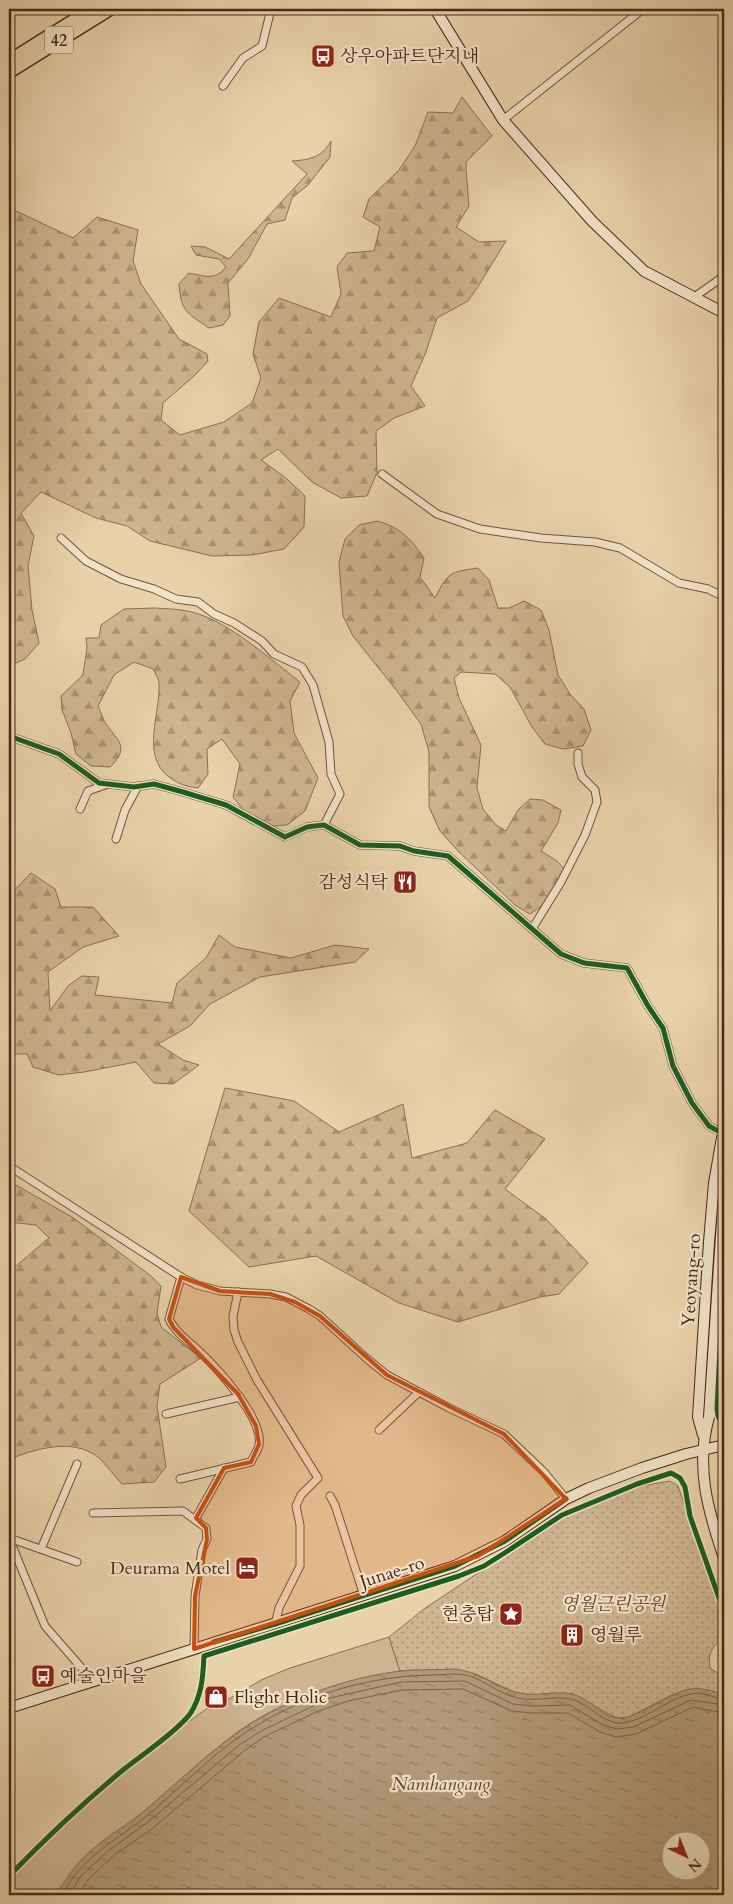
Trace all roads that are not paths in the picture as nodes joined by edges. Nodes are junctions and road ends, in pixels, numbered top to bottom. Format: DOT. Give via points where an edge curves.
graph roads {
  1 [pos="92,9"];
  2 [pos="110,9"];
  3 [pos="271,9"];
  4 [pos="435,9"];
  5 [pos="643,9"];
  6 [pos="9,62"];
  7 [pos="9,72"];
  8 [pos="223,86"];
  9 [pos="503,120"];
  10 [pos="724,276"];
  11 [pos="694,298"];
  12 [pos="724,313"];
  13 [pos="382,474"];
  14 [pos="61,538"];
  15 [pos="724,597"];
  16 [pos="9,736"];
  17 [pos="578,753"];
  18 [pos="107,784"];
  19 [pos="138,786"];
  20 [pos="80,809"];
  21 [pos="324,825"];
  22 [pos="116,839"];
  23 [pos="532,929"];
  24 [pos="724,1131"];
  25 [pos="9,1166"];
  26 [pos="724,1190"];
  27 [pos="181,1277"];
  28 [pos="238,1292"];
  29 [pos="419,1392"];
  30 [pos="240,1397"];
  31 [pos="166,1414"];
  32 [pos="379,1430"];
  33 [pos="703,1436"];
  34 [pos="724,1445"];
  35 [pos="702,1451"];
  36 [pos="77,1464"];
  37 [pos="224,1468"];
  38 [pos="180,1479"];
  39 [pos="330,1496"];
  40 [pos="566,1499"];
  41 [pos="93,1512"];
  42 [pos="196,1518"];
  43 [pos="41,1549"];
  44 [pos="724,1558"];
  45 [pos="77,1562"];
  46 [pos="364,1596"];
  47 [pos="275,1624"];
  48 [pos="194,1650"];
  49 [pos="93,1681"];
  50 [pos="9,1708"];
  1 -- 6 [label="highway, 42"];
  2 -- 7 [label="highway, 42"];
  3 -- 8 [label="street" via="262,46 243,58"];
  4 -- 9 [label="street"];
  5 -- 9 [label="street"];
  9 -- 11 [label="street" via="592,222 644,271"];
  10 -- 11 [label="street"];
  11 -- 12 [label="street"];
  13 -- 15 [label="street" via="437,514 480,528 620,548 679,583 708,589"];
  14 -- 21 [label="street" via="86,561 121,579 176,599 198,602 262,641 274,654 302,667 312,685 329,742 331,774 340,794"];
  16 -- 18 [label="street" via="60,754 98,783"];
  17 -- 23 [label="street" via="582,778 595,790 597,802 562,882"];
  18 -- 19 [label="street"];
  18 -- 20 [label="street" via="88,791"];
  19 -- 21 [label="street" via="154,784 226,806 286,837 307,827"];
  19 -- 22 [label="street" via="124,810"];
  21 -- 23 [label="street" via="360,846 400,846 448,856"];
  23 -- 24 [label="street" via="562,954 584,963 627,968 664,1028 673,1066 692,1103 709,1126"];
  24 -- 33 [label="street, Yeoyang-ro" via="714,1183 700,1378 698,1417"];
  25 -- 27 [label="street"];
  26 -- 33 [label="street, Yeoyang-ro" via="708,1417"];
  27 -- 28 [label="street" via="197,1285"];
  27 -- 30 [label="street" via="169,1319"];
  28 -- 29 [label="street" via="270,1294 302,1305 320,1316 387,1375"];
  28 -- 47 [label="street" via="233,1316 238,1342 257,1380 318,1478 301,1495 296,1506 300,1525 300,1566 279,1608"];
  29 -- 32 [label="street"];
  29 -- 40 [label="street" via="504,1434 544,1472"];
  30 -- 31 [label="street"];
  30 -- 37 [label="street" via="256,1426 259,1444 250,1462"];
  33 -- 35 [label="street, Yeoyang-ro"];
  34 -- 35 [label="street, Junae-ro"];
  35 -- 40 [label="street, Junae-ro" via="642,1468"];
  35 -- 44 [label="street, Yeoyang-ro" via="706,1502"];
  36 -- 43 [label="street"];
  37 -- 38 [label="street"];
  37 -- 42 [label="street"];
  39 -- 46 [label="street"];
  40 -- 46 [label="street, Junae-ro" via="478,1556"];
  41 -- 42 [label="street" via="183,1511"];
  42 -- 48 [label="street" via="206,1528 207,1538 195,1596"];
  43 -- 45 [label="street"];
  43 -- 49 [label="street" via="9,1538 45,1626"];
  46 -- 47 [label="street, Junae-ro"];
  47 -- 48 [label="street, Junae-ro"];
  48 -- 49 [label="street, Junae-ro"];
  49 -- 50 [label="street, Junae-ro"];
}
